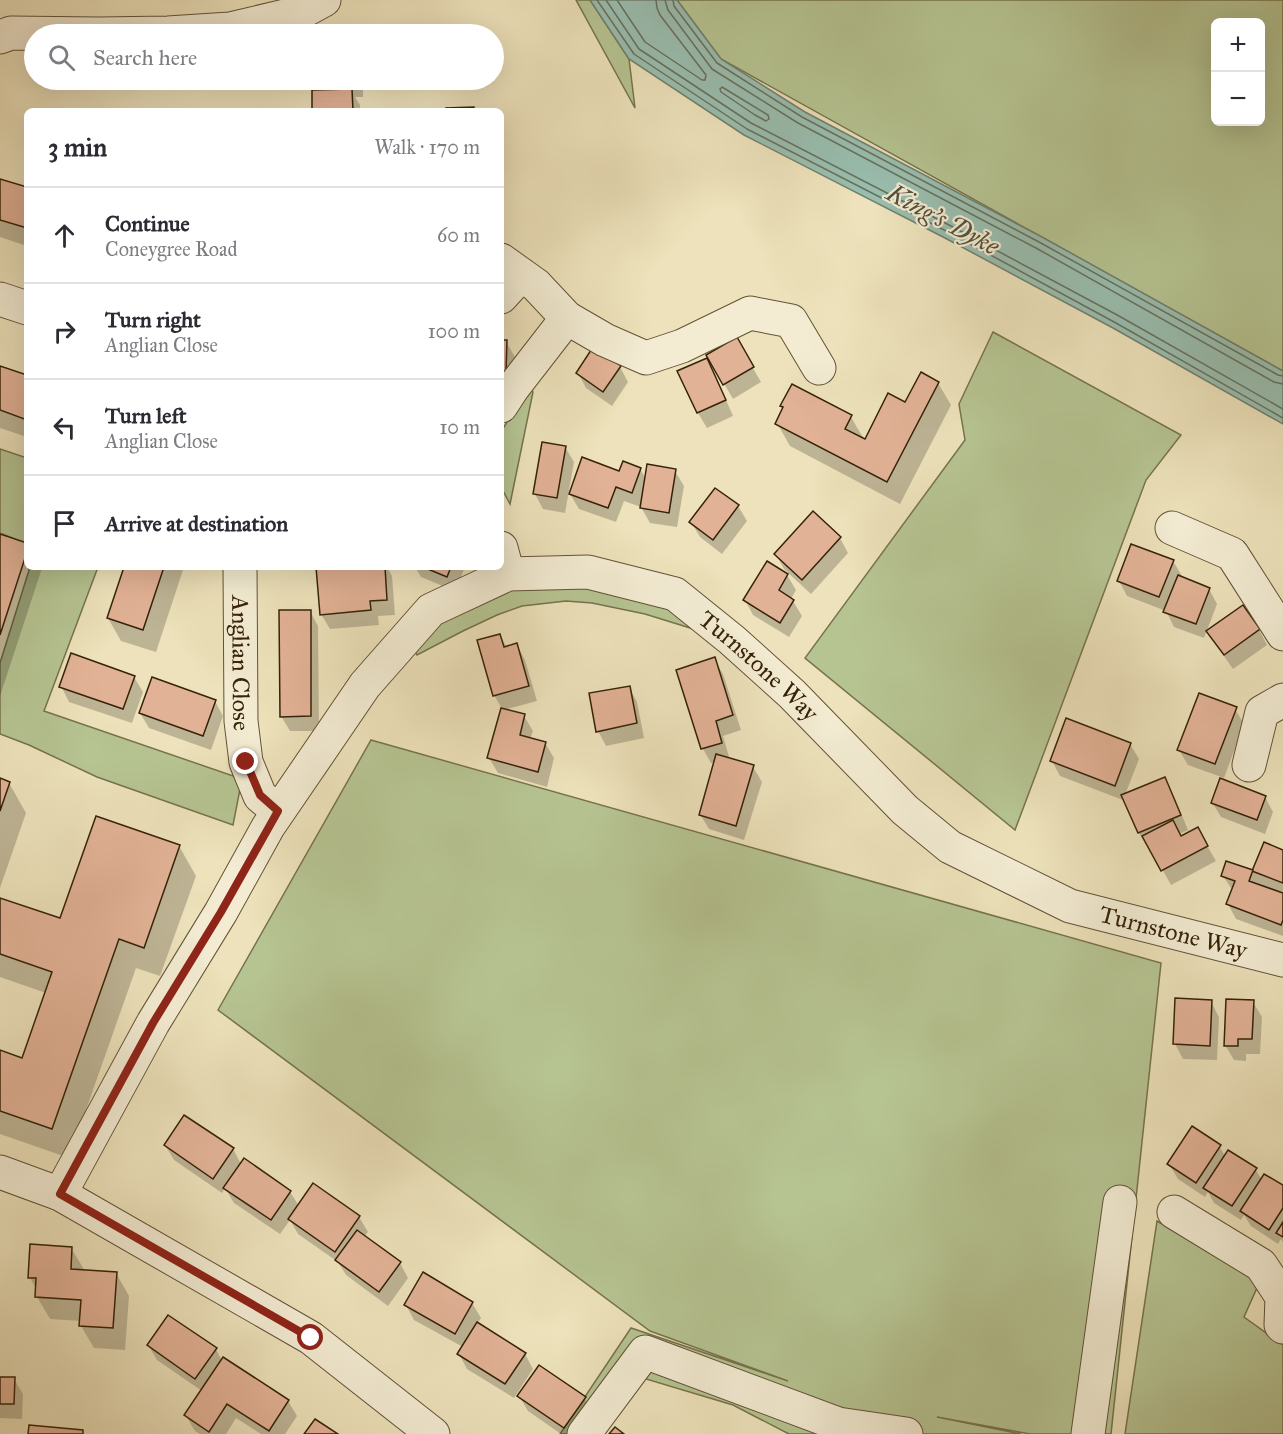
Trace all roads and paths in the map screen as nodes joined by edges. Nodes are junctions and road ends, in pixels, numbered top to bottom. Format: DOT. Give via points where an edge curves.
graph roads {
  1 [pos="324,0"];
  2 [pos="251,24"];
  3 [pos="24,33"];
  4 [pos="0,37"];
  5 [pos="508,278"];
  6 [pos="0,299"];
  7 [pos="24,307"];
  8 [pos="567,318"];
  9 [pos="819,368"];
  10 [pos="504,401"];
  11 [pos="1172,528"];
  12 [pos="504,561"];
  13 [pos="240,570"];
  14 [pos="491,570"];
  15 [pos="1283,634"];
  16 [pos="1283,700"];
  17 [pos="1248,765"];
  18 [pos="278,811"];
  19 [pos="1283,960"];
  20 [pos="0,1172"];
  21 [pos="60,1194"];
  22 [pos="1120,1202"];
  23 [pos="1174,1212"];
  24 [pos="1283,1327"];
  25 [pos="433,1434"];
  26 [pos="584,1434"];
  27 [pos="906,1434"];
  28 [pos="1088,1434"];
  1 -- 2 [label="street" via="302,12"];
  3 -- 4 [label="street"];
  5 -- 8 [label="street" via="536,285"];
  6 -- 7 [label="street"];
  8 -- 9 [label="street" via="646,358 682,346 750,313 791,321"];
  8 -- 10 [label="street"];
  11 -- 15 [label="street" via="1232,554"];
  12 -- 19 [label="street, Turnstone Way" via="588,572 675,594 792,694 905,810 950,848 1070,906"];
  13 -- 18 [label="street, Anglian Close" via="241,721 246,762 260,795"];
  14 -- 18 [label="street, Turnstone Way" via="431,610 365,685"];
  16 -- 17 [label="street" via="1262,712"];
  18 -- 21 [label="street" via="153,1023"];
  20 -- 21 [label="street"];
  21 -- 25 [label="street" via="311,1338"];
  22 -- 28 [label="street"];
  23 -- 24 [label="street" via="1261,1265 1282,1297"];
  26 -- 27 [label="street" via="645,1352 838,1424"];
}
